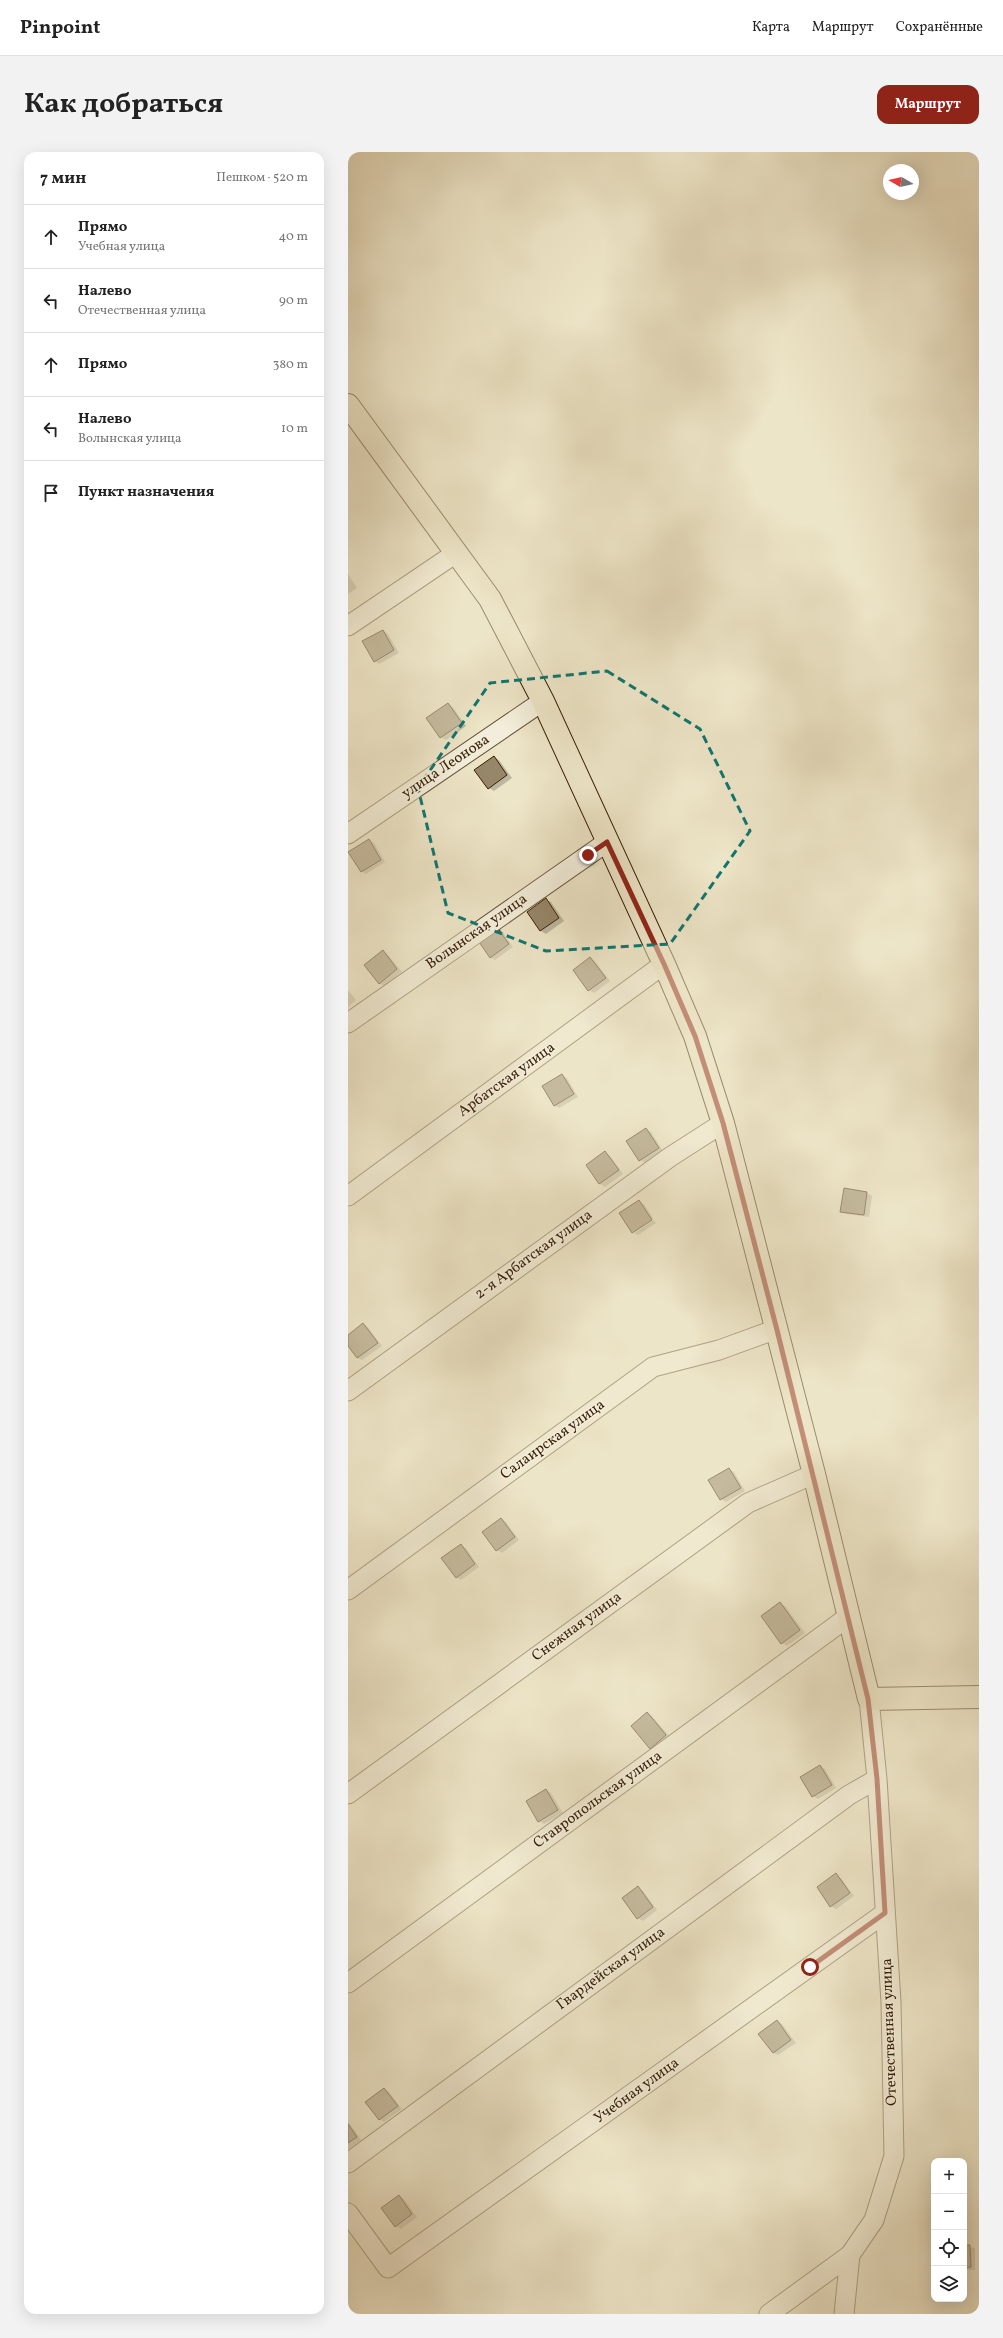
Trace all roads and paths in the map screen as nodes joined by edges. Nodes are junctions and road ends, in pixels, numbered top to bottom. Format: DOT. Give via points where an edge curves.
graph roads {
  1 [pos="350,410"];
  2 [pos="456,553"];
  3 [pos="348,626"];
  4 [pos="544,701"];
  5 [pos="348,834"];
  6 [pos="607,842"];
  7 [pos="664,964"];
  8 [pos="348,1023"];
  9 [pos="723,1123"];
  10 [pos="348,1196"];
  11 [pos="777,1330"];
  12 [pos="348,1391"];
  13 [pos="814,1474"];
  14 [pos="348,1590"];
  15 [pos="848,1617"];
  16 [pos="979,1697"];
  17 [pos="868,1699"];
  18 [pos="877,1779"];
  19 [pos="348,1794"];
  20 [pos="885,1913"];
  21 [pos="348,1983"];
  22 [pos="348,2163"];
  23 [pos="348,2213"];
  24 [pos="850,2254"];
  25 [pos="777,2312"];
  26 [pos="844,2314"];
  1 -- 2 [label="main road"];
  2 -- 3 [label="street"];
  2 -- 4 [label="main road" via="490,599"];
  4 -- 5 [label="street, улица Леонова"];
  4 -- 6 [label="main road"];
  6 -- 7 [label="main road"];
  6 -- 8 [label="street, Волынская улица"];
  7 -- 9 [label="main road" via="695,1036"];
  7 -- 10 [label="street, Арбатская улица"];
  9 -- 11 [label="main road"];
  9 -- 12 [label="street, 2-я Арбатская улица" via="670,1157"];
  11 -- 13 [label="main road"];
  11 -- 14 [label="street, Салаирская улица" via="719,1350 653,1367"];
  13 -- 15 [label="main road"];
  13 -- 19 [label="street, Снежная улица" via="748,1503"];
  15 -- 17 [label="main road"];
  15 -- 21 [label="street, Ставропольская улица"];
  16 -- 17 [label="main road"];
  17 -- 18 [label="street, Отечественная улица"];
  18 -- 20 [label="street, Отечественная улица"];
  18 -- 22 [label="street, Гвардейская улица" via="848,1795"];
  20 -- 23 [label="street, Учебная улица" via="388,2268"];
  20 -- 24 [label="street, Отечественная улица" via="891,2002 894,2156 874,2220"];
  24 -- 25 [label="street, Отечественная улица"];
  24 -- 26 [label="street"];
}
